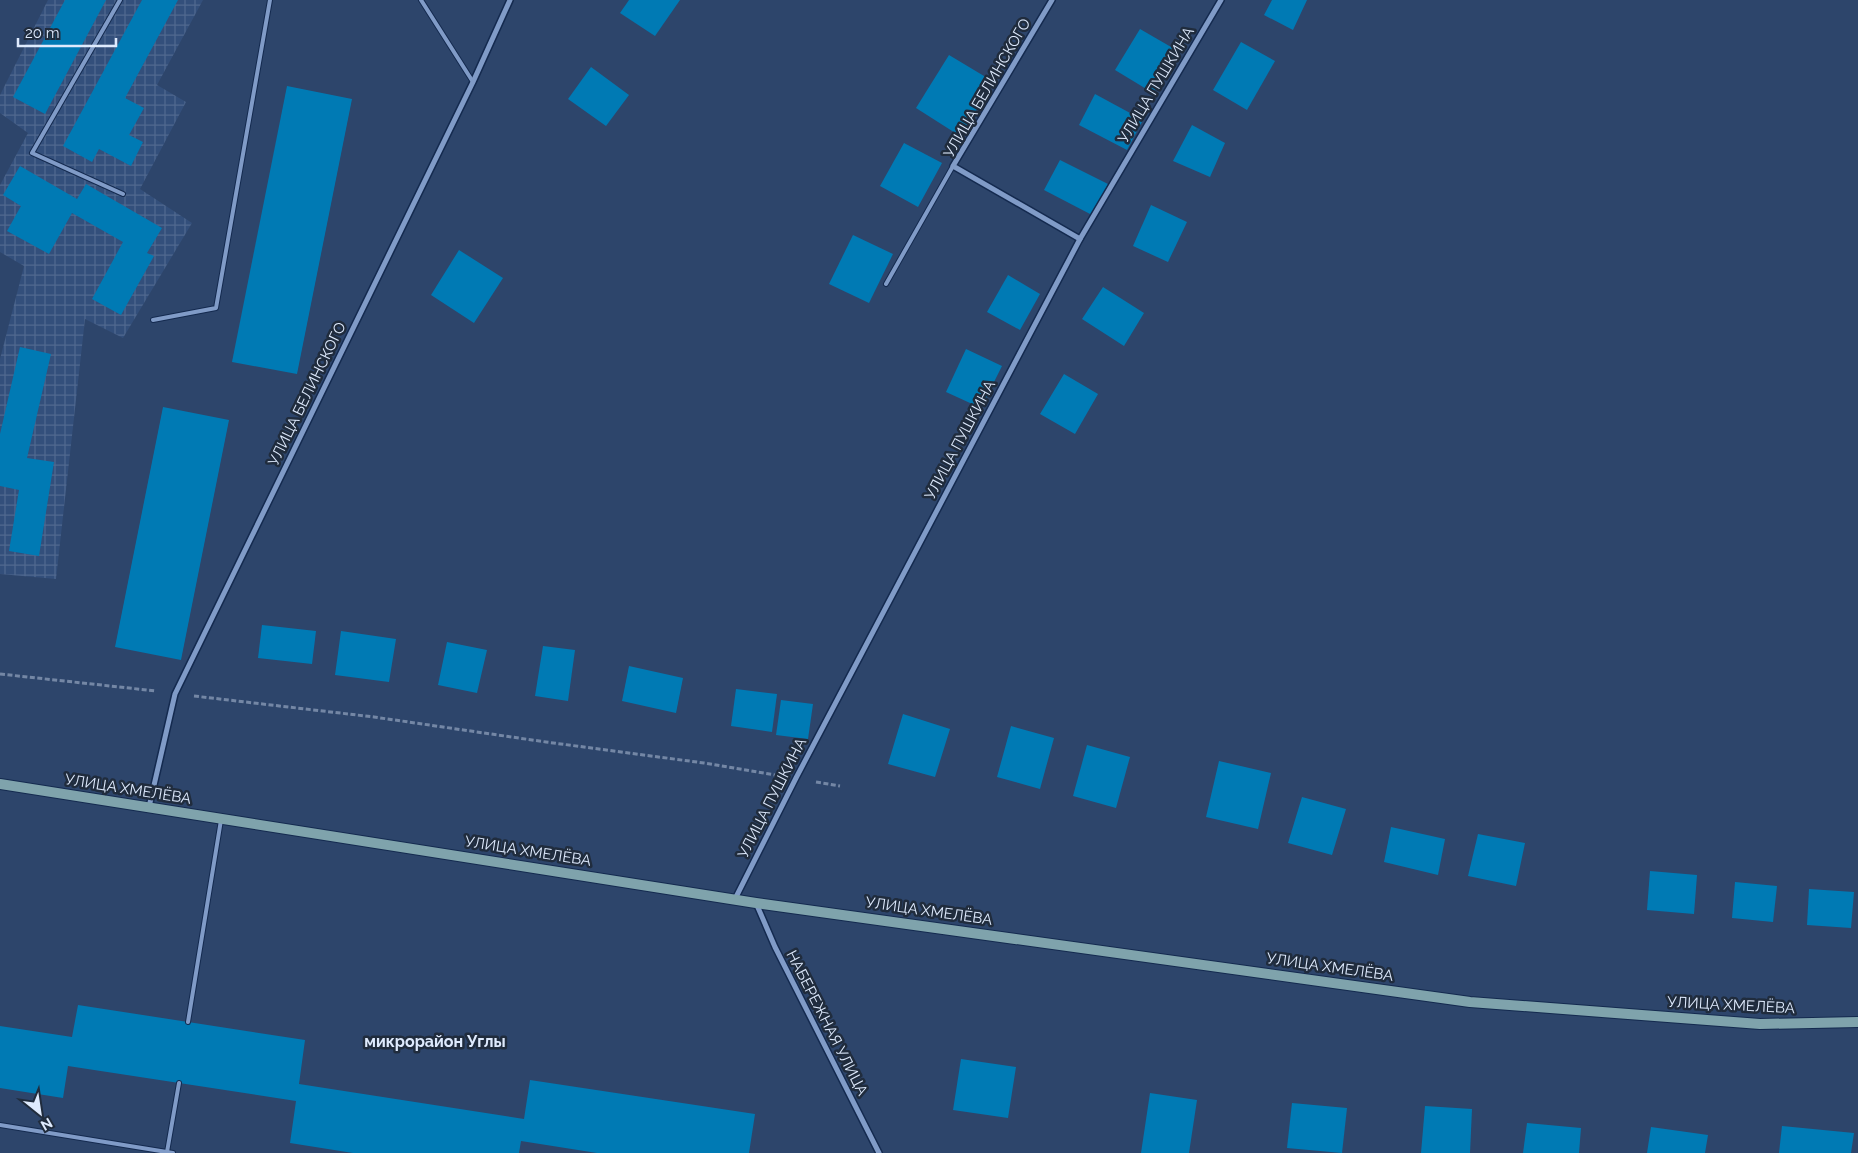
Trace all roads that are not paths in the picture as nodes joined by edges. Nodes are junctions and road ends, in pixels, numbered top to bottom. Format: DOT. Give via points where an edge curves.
graph roads {
  1 [pos="120,0"];
  2 [pos="270,0"];
  3 [pos="421,0"];
  4 [pos="510,0"];
  5 [pos="1052,0"];
  6 [pos="1221,0"];
  7 [pos="473,82"];
  8 [pos="953,166"];
  9 [pos="123,194"];
  10 [pos="1080,239"];
  11 [pos="886,284"];
  12 [pos="152,320"];
  13 [pos="0,784"];
  14 [pos="149,808"];
  15 [pos="222,818"];
  16 [pos="735,899"];
  17 [pos="756,902"];
  18 [pos="188,1022"];
  19 [pos="1858,1022"];
  20 [pos="179,1083"];
  21 [pos="0,1125"];
  22 [pos="168,1152"];
  23 [pos="173,1153"];
  24 [pos="879,1153"];
  1 -- 9 [label="lane" via="32,153"];
  2 -- 12 [label="lane" via="216,308"];
  3 -- 7 [label="lane"];
  4 -- 7 [label="street, УЛИЦА БЕЛИНСКОГО"];
  5 -- 8 [label="street, УЛИЦА БЕЛИНСКОГО"];
  6 -- 10 [label="street, УЛИЦА ПУШКИНА"];
  7 -- 14 [label="street, УЛИЦА БЕЛИНСКОГО" via="175,694"];
  8 -- 10 [label="street, УЛИЦА БЕЛИНСКОГО"];
  8 -- 11 [label="lane"];
  10 -- 16 [label="street, УЛИЦА ПУШКИНА"];
  13 -- 14 [label="main road, УЛИЦА ХМЕЛЁВА"];
  14 -- 15 [label="main road, УЛИЦА ХМЕЛЁВА"];
  15 -- 16 [label="main road, УЛИЦА ХМЕЛЁВА"];
  15 -- 18 [label="lane"];
  16 -- 17 [label="main road, УЛИЦА ХМЕЛЁВА"];
  17 -- 19 [label="main road, УЛИЦА ХМЕЛЁВА" via="1470,1002 1760,1024"];
  17 -- 24 [label="street, НАБЕРЕЖНАЯ УЛИЦА" via="775,947"];
  20 -- 22 [label="lane"];
  21 -- 22 [label="lane"];
  22 -- 23 [label="lane"];
}
